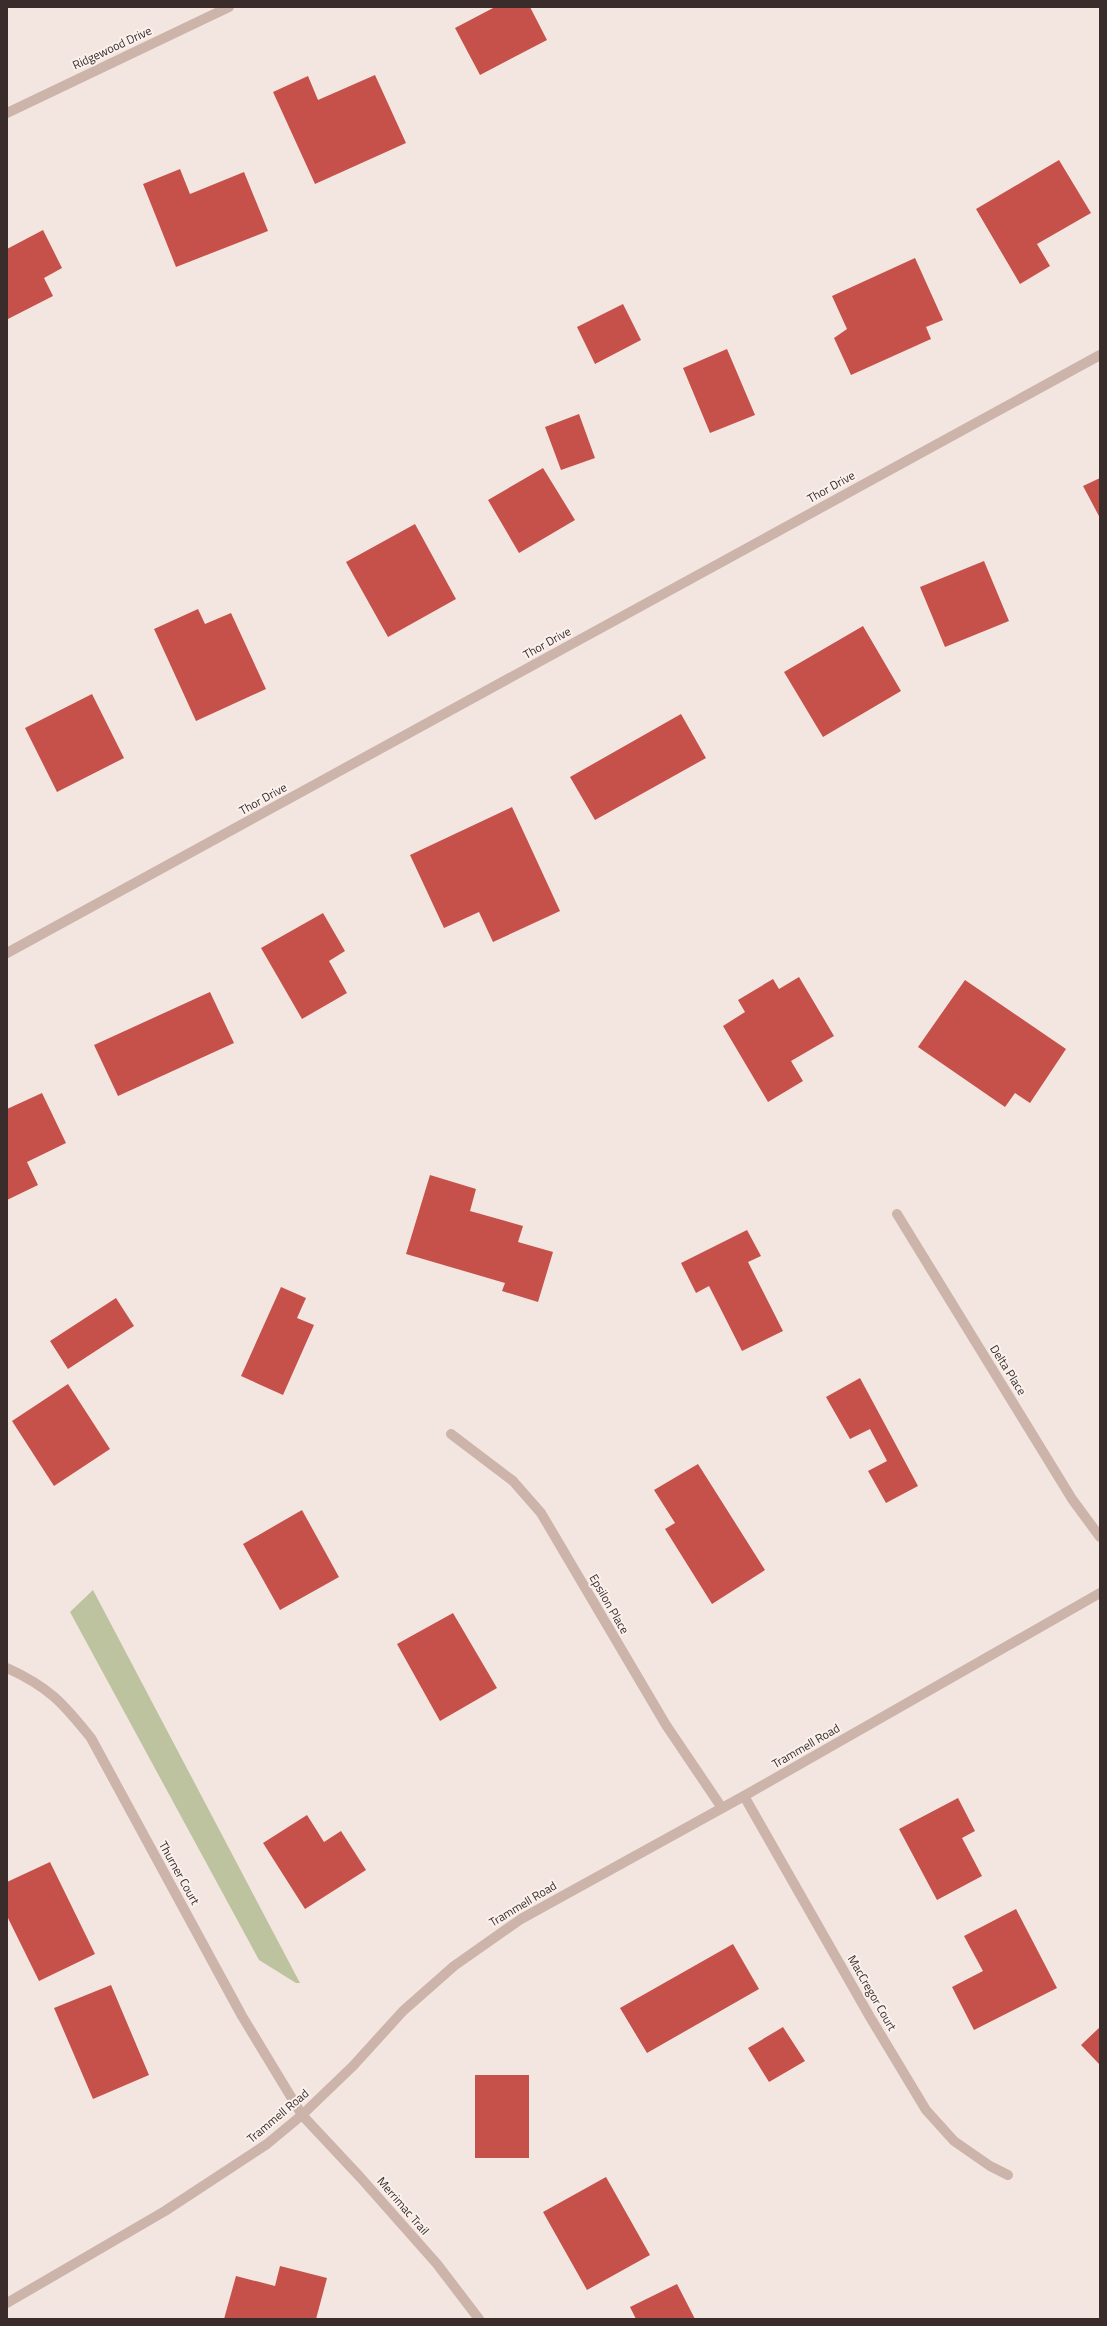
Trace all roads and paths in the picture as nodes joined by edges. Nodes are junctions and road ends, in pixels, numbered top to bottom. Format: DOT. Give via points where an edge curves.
graph roads {
  1 [pos="229,7"];
  2 [pos="7,113"];
  3 [pos="1100,355"];
  4 [pos="7,954"];
  5 [pos="897,1214"];
  6 [pos="450,1434"];
  7 [pos="1100,1537"];
  8 [pos="1100,1593"];
  9 [pos="7,1668"];
  10 [pos="744,1796"];
  11 [pos="722,1808"];
  12 [pos="302,2115"];
  13 [pos="1008,2175"];
  14 [pos="7,2303"];
  15 [pos="479,2319"];
  1 -- 2 [label="street, Ridgewood Drive"];
  3 -- 4 [label="street, Thor Drive"];
  5 -- 7 [label="street, Delta Place" via="1072,1499"];
  6 -- 11 [label="street, Epsilon Place" via="513,1480 541,1513 666,1725"];
  8 -- 10 [label="street, Trammell Road"];
  9 -- 12 [label="street, Thurner Court" via="32,1680 63,1703 91,1738 242,2016"];
  10 -- 11 [label="street, Trammell Road"];
  10 -- 13 [label="street, MacCregor Court" via="926,2110 954,2141"];
  11 -- 12 [label="street, Trammell Road" via="521,1919 454,1966 403,2011 353,2066"];
  12 -- 14 [label="street, Trammell Road" via="267,2144 165,2211"];
  12 -- 15 [label="street, Merrimac Trail" via="437,2264"];
}
